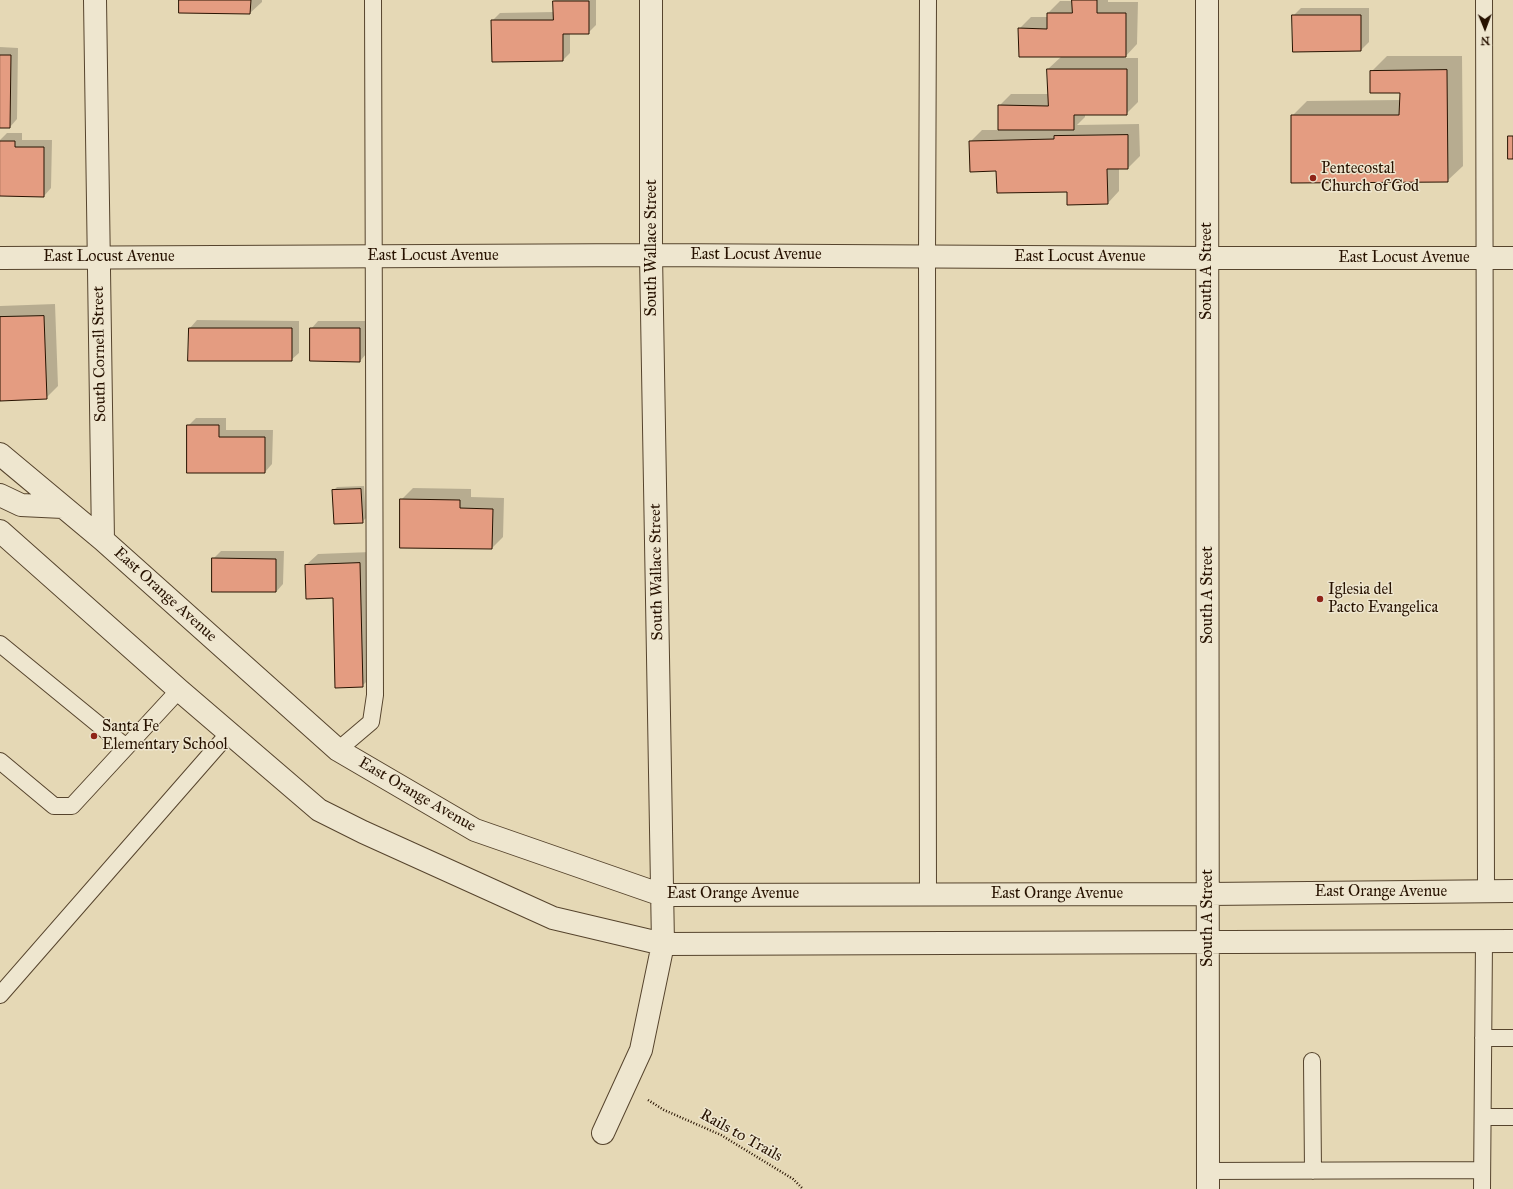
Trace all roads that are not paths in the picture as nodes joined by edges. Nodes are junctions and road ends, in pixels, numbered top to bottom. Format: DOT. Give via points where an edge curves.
graph roads {
  1 [pos="95,0"];
  2 [pos="373,0"];
  3 [pos="651,0"];
  4 [pos="928,0"];
  5 [pos="1207,0"];
  6 [pos="1484,0"];
  7 [pos="652,255"];
  8 [pos="372,256"];
  9 [pos="927,256"];
  10 [pos="99,257"];
  11 [pos="0,258"];
  12 [pos="1208,258"];
  13 [pos="1484,258"];
  14 [pos="1513,258"];
  15 [pos="0,454"];
  16 [pos="0,495"];
  17 [pos="62,507"];
  18 [pos="0,532"];
  19 [pos="103,540"];
  20 [pos="0,644"];
  21 [pos="179,690"];
  22 [pos="229,733"];
  23 [pos="126,747"];
  24 [pos="338,750"];
  25 [pos="0,761"];
  26 [pos="1486,891"];
  27 [pos="1513,891"];
  28 [pos="662,894"];
  29 [pos="928,894"];
  30 [pos="1208,894"];
  31 [pos="1484,941"];
  32 [pos="1513,941"];
  33 [pos="1208,942"];
  34 [pos="663,944"];
  35 [pos="0,995"];
  36 [pos="1483,1038"];
  37 [pos="1513,1038"];
  38 [pos="1312,1061"];
  39 [pos="1483,1117"];
  40 [pos="1513,1117"];
  41 [pos="603,1133"];
  42 [pos="1482,1170"];
  43 [pos="1313,1171"];
  44 [pos="1208,1180"];
  45 [pos="1482,1189"];
  1 -- 10 [label="street, South Cornell Street"];
  2 -- 8 [label="lane"];
  3 -- 7 [label="street, South Wallace Street"];
  4 -- 9 [label="lane"];
  5 -- 12 [label="street, South A Street"];
  6 -- 13 [label="lane"];
  7 -- 8 [label="street, East Locust Avenue"];
  7 -- 9 [label="street, East Locust Avenue"];
  7 -- 28 [label="street, South Wallace Street"];
  8 -- 10 [label="street, East Locust Avenue"];
  8 -- 24 [label="lane" via="375,695 371,722"];
  9 -- 12 [label="street, East Locust Avenue"];
  9 -- 29 [label="lane"];
  10 -- 11 [label="street, East Locust Avenue"];
  10 -- 19 [label="street, South Cornell Street"];
  12 -- 13 [label="street, East Locust Avenue"];
  12 -- 30 [label="street, South A Street"];
  13 -- 14 [label="street, East Locust Avenue"];
  13 -- 26 [label="lane"];
  15 -- 17 [label="street, East Orange Avenue"];
  16 -- 17 [label="street" via="22,506"];
  17 -- 19 [label="street, East Orange Avenue"];
  18 -- 21 [label="street"];
  19 -- 24 [label="street, East Orange Avenue"];
  20 -- 23 [label="lane"];
  21 -- 22 [label="street"];
  21 -- 23 [label="lane"];
  22 -- 34 [label="street" via="319,810 363,832 553,918"];
  22 -- 35 [label="lane"];
  23 -- 25 [label="lane" via="72,806 54,806"];
  24 -- 28 [label="street, East Orange Avenue" via="475,830"];
  26 -- 27 [label="street, East Orange Avenue"];
  26 -- 30 [label="street, East Orange Avenue"];
  28 -- 29 [label="street, East Orange Avenue"];
  28 -- 34 [label="street, South Wallace Street"];
  29 -- 30 [label="street, East Orange Avenue"];
  30 -- 33 [label="street, South A Street"];
  31 -- 32 [label="street"];
  31 -- 33 [label="street"];
  31 -- 36 [label="lane"];
  33 -- 34 [label="street"];
  33 -- 44 [label="street, South A Street"];
  34 -- 41 [label="street, South Wallace Street" via="641,1050"];
  36 -- 37 [label="lane"];
  36 -- 39 [label="lane"];
  38 -- 43 [label="lane"];
  39 -- 40 [label="lane"];
  39 -- 42 [label="lane"];
  42 -- 43 [label="lane"];
  42 -- 45 [label="lane"];
  43 -- 44 [label="lane"];
}
